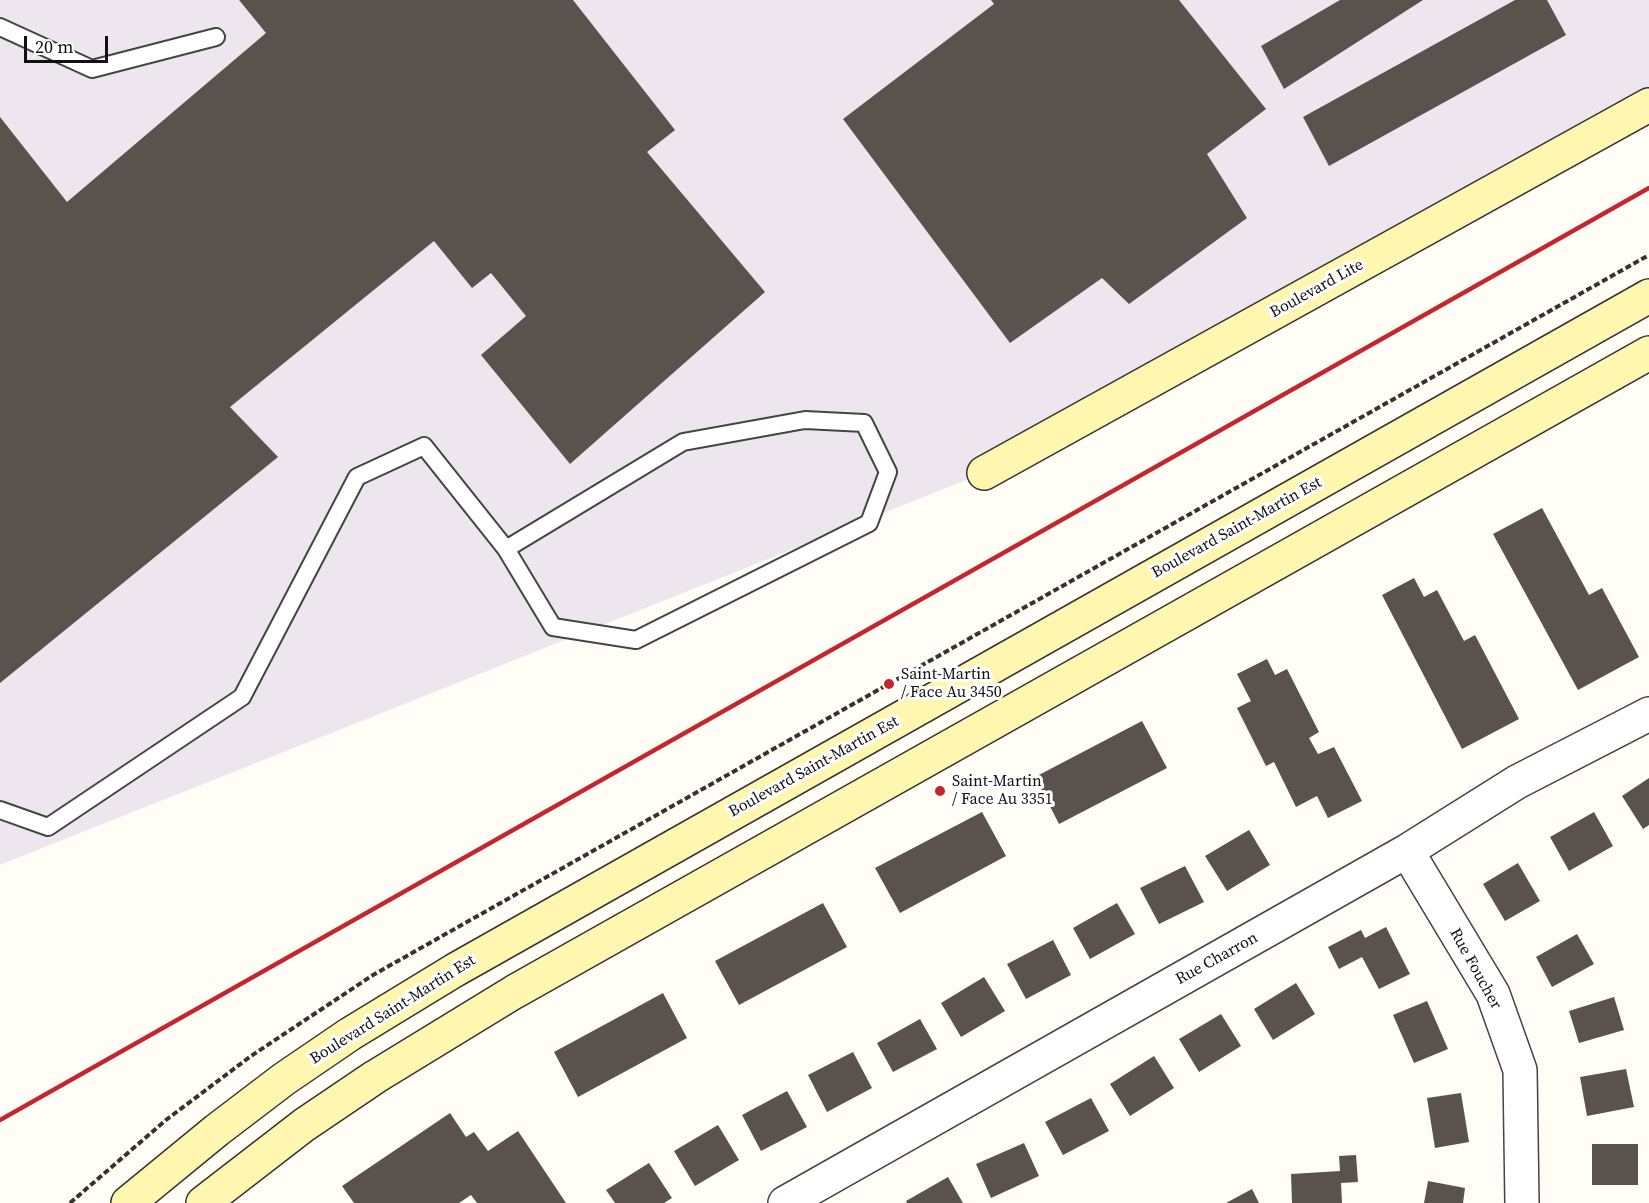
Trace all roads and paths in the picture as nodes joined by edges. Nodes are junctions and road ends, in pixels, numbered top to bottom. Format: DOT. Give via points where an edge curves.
graph roads {
  1 [pos="0,27"];
  2 [pos="216,37"];
  3 [pos="1649,105"];
  4 [pos="1649,296"];
  5 [pos="1649,353"];
  6 [pos="984,473"];
  7 [pos="506,549"];
  8 [pos="1649,714"];
  9 [pos="0,810"];
  10 [pos="1407,851"];
  11 [pos="128,1203"];
  12 [pos="203,1203"];
  13 [pos="785,1203"];
  14 [pos="1522,1203"];
  1 -- 2 [label="lane" via="92,69"];
  3 -- 6 [label="main road, Boulevard Lite"];
  4 -- 11 [label="main road, Boulevard Saint-Martin Est" via="455,970 284,1079"];
  5 -- 12 [label="main road" via="514,992 304,1125"];
  7 -- 7 [label="lane" via="553,627 636,640 869,523 888,472 864,423 805,420 683,442"];
  7 -- 9 [label="lane" via="424,446 357,477 242,698 48,827"];
  8 -- 10 [label="street, Rue Charron" via="1517,782"];
  10 -- 13 [label="street, Rue Charron"];
  10 -- 14 [label="street, Rue Foucher" via="1492,994 1521,1070"];
}
